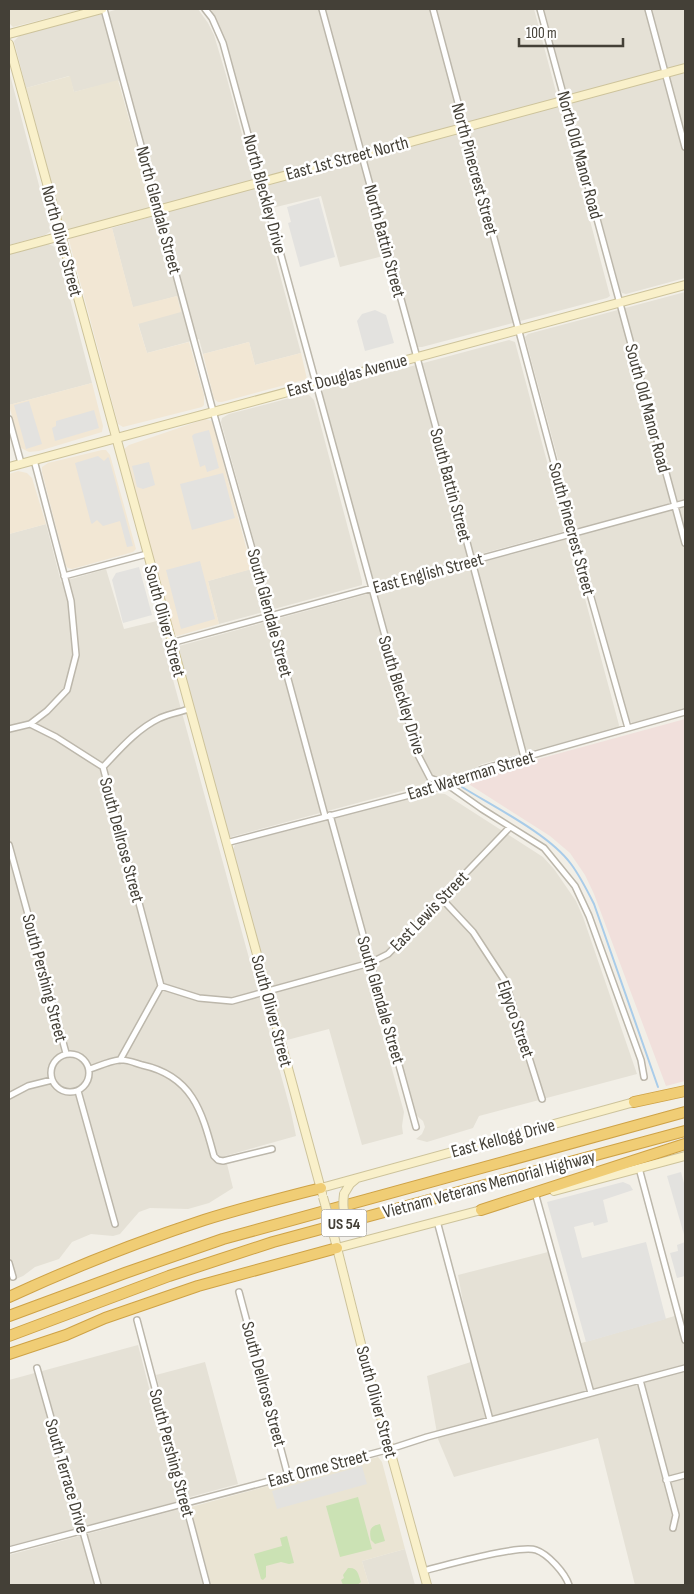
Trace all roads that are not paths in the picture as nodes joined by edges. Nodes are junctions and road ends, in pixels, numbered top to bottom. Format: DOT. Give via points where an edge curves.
graph roads {
  1 [pos="103,9"];
  2 [pos="205,9"];
  3 [pos="322,9"];
  4 [pos="433,9"];
  5 [pos="540,9"];
  6 [pos="648,9"];
  7 [pos="9,34"];
  8 [pos="9,44"];
  9 [pos="685,68"];
  10 [pos="665,74"];
  11 [pos="565,100"];
  12 [pos="463,128"];
  13 [pos="685,147"];
  14 [pos="362,154"];
  15 [pos="261,181"];
  16 [pos="159,209"];
  17 [pos="61,236"];
  18 [pos="9,250"];
  19 [pos="685,285"];
  20 [pos="619,302"];
  21 [pos="518,329"];
  22 [pos="416,357"];
  23 [pos="316,383"];
  24 [pos="214,411"];
  25 [pos="9,419"];
  26 [pos="115,438"];
  27 [pos="34,460"];
  28 [pos="21,463"];
  29 [pos="9,467"];
  30 [pos="685,504"];
  31 [pos="675,506"];
  32 [pos="573,534"];
  33 [pos="685,543"];
  34 [pos="147,554"];
  35 [pos="472,561"];
  36 [pos="64,576"];
  37 [pos="371,588"];
  38 [pos="271,616"];
  39 [pos="171,643"];
  40 [pos="190,709"];
  41 [pos="685,712"];
  42 [pos="30,724"];
  43 [pos="9,728"];
  44 [pos="628,728"];
  45 [pos="524,757"];
  46 [pos="103,767"];
  47 [pos="448,785"];
  48 [pos="327,816"];
  49 [pos="510,827"];
  50 [pos="226,842"];
  51 [pos="9,844"];
  52 [pos="442,899"];
  53 [pos="370,963"];
  54 [pos="160,986"];
  55 [pos="267,992"];
  56 [pos="66,1053"];
  57 [pos="120,1060"];
  58 [pos="90,1069"];
  59 [pos="644,1076"];
  60 [pos="52,1080"];
  61 [pos="685,1089"];
  62 [pos="78,1091"];
  63 [pos="9,1096"];
  64 [pos="542,1099"];
  65 [pos="634,1102"];
  66 [pos="685,1112"];
  67 [pos="416,1127"];
  68 [pos="685,1131"];
  69 [pos="685,1144"];
  70 [pos="272,1148"];
  71 [pos="685,1156"];
  72 [pos="639,1168"];
  73 [pos="357,1178"];
  74 [pos="322,1192"];
  75 [pos="536,1196"];
  76 [pos="481,1210"];
  77 [pos="436,1221"];
  78 [pos="115,1224"];
  79 [pos="373,1238"];
  80 [pos="337,1248"];
  81 [pos="9,1263"];
  82 [pos="13,1277"];
  83 [pos="239,1292"];
  84 [pos="9,1297"];
  85 [pos="9,1316"];
  86 [pos="137,1320"];
  87 [pos="9,1336"];
  88 [pos="685,1340"];
  89 [pos="9,1354"];
  90 [pos="37,1368"];
  91 [pos="685,1368"];
  92 [pos="640,1380"];
  93 [pos="591,1393"];
  94 [pos="490,1420"];
  95 [pos="390,1449"];
  96 [pos="685,1475"];
  97 [pos="288,1476"];
  98 [pos="666,1480"];
  99 [pos="185,1503"];
  100 [pos="674,1528"];
  101 [pos="83,1530"];
  102 [pos="9,1550"];
  103 [pos="423,1571"];
  104 [pos="98,1585"];
  105 [pos="207,1585"];
  106 [pos="427,1585"];
  107 [pos="569,1585"];
  1 -- 7 [label="main road"];
  1 -- 16 [label="street, North Glendale Street"];
  2 -- 15 [label="street, North Bleckley Drive" via="223,43"];
  3 -- 14 [label="street, North Battin Street"];
  4 -- 12 [label="street, North Pinecrest Street"];
  5 -- 11 [label="street, North Old Manor Road"];
  6 -- 10 [label="street"];
  8 -- 17 [label="main road, North Oliver Street"];
  9 -- 10 [label="main road, East 1st Street North"];
  10 -- 11 [label="main road, East 1st Street North"];
  10 -- 13 [label="street"];
  11 -- 12 [label="main road, East 1st Street North"];
  11 -- 20 [label="street, North Old Manor Road"];
  12 -- 14 [label="main road, East 1st Street North"];
  12 -- 21 [label="street, North Pinecrest Street"];
  14 -- 15 [label="main road, East 1st Street North"];
  14 -- 22 [label="street, North Battin Street"];
  15 -- 16 [label="main road, East 1st Street North"];
  15 -- 23 [label="street, North Bleckley Drive"];
  16 -- 17 [label="main road, East 1st Street North"];
  16 -- 24 [label="street, North Glendale Street"];
  17 -- 18 [label="main road, East 1st Street North"];
  17 -- 26 [label="main road, North Oliver Street"];
  19 -- 20 [label="main road, East Douglas Avenue"];
  20 -- 21 [label="main road, East Douglas Avenue"];
  20 -- 31 [label="street, South Old Manor Road"];
  21 -- 22 [label="main road, East Douglas Avenue"];
  21 -- 32 [label="street, South Pinecrest Street"];
  22 -- 23 [label="main road, East Douglas Avenue"];
  22 -- 35 [label="street, South Battin Street"];
  23 -- 24 [label="main road, East Douglas Avenue"];
  23 -- 37 [label="street, South Bleckley Drive"];
  24 -- 26 [label="main road, East Douglas Avenue"];
  24 -- 38 [label="street, South Glendale Street"];
  25 -- 28 [label="street"];
  26 -- 27 [label="main road, East Douglas Avenue"];
  26 -- 34 [label="main road, South Oliver Street"];
  27 -- 28 [label="main road, East Douglas Avenue"];
  27 -- 36 [label="street"];
  28 -- 29 [label="main road, East Douglas Avenue"];
  30 -- 31 [label="street, East English Street"];
  31 -- 32 [label="street, East English Street"];
  31 -- 33 [label="street, South Old Manor Road"];
  32 -- 35 [label="street, East English Street"];
  32 -- 44 [label="street, South Pinecrest Street"];
  34 -- 36 [label="street"];
  34 -- 39 [label="main road, South Oliver Street"];
  35 -- 37 [label="street, East English Street"];
  35 -- 45 [label="street, South Battin Street"];
  36 -- 42 [label="street" via="71,601 76,655 67,690"];
  37 -- 38 [label="street, East English Street"];
  37 -- 47 [label="street, South Bleckley Drive" via="417,753 430,778"];
  38 -- 39 [label="street, East English Street"];
  38 -- 48 [label="street, South Glendale Street"];
  39 -- 40 [label="main road, South Oliver Street"];
  40 -- 46 [label="street" via="160,718 142,729"];
  40 -- 50 [label="main road, South Oliver Street"];
  41 -- 44 [label="street, East Waterman Street"];
  42 -- 43 [label="street"];
  42 -- 46 [label="street, South Dellrose Street"];
  44 -- 45 [label="street, East Waterman Street"];
  45 -- 47 [label="street, East Waterman Street" via="483,769"];
  46 -- 54 [label="street, South Dellrose Street"];
  47 -- 48 [label="street, East Waterman Street"];
  47 -- 49 [label="street, South Bleckley Drive"];
  48 -- 50 [label="street, East Waterman Street"];
  48 -- 53 [label="street, South Glendale Street"];
  49 -- 52 [label="street, East Lewis Street"];
  49 -- 59 [label="street, South Bleckley Drive" via="544,848 575,886 589,916"];
  50 -- 55 [label="main road, South Oliver Street"];
  51 -- 56 [label="street, South Pershing Street"];
  52 -- 53 [label="street, East Lewis Street" via="388,954"];
  52 -- 64 [label="street, Elpyco Street" via="473,932 505,982"];
  53 -- 55 [label="street, East Lewis Street"];
  53 -- 67 [label="street, South Glendale Street"];
  54 -- 55 [label="street, East Lewis Street" via="218,1001"];
  54 -- 57 [label="street"];
  55 -- 74 [label="main road, South Oliver Street"];
  56 -- 58 [label="street" via="83,1058"];
  56 -- 60 [label="street" via="52,1066"];
  57 -- 58 [label="street"];
  57 -- 70 [label="street" via="150,1066 178,1080 199,1107 218,1160 223,1162"];
  58 -- 62 [label="street" via="88,1082"];
  60 -- 62 [label="street" via="60,1090"];
  60 -- 63 [label="street" via="28,1086"];
  61 -- 65 [label="highway"];
  62 -- 78 [label="street"];
  65 -- 73 [label="main road, East Kellogg Drive"];
  66 -- 85 [label="highway, Vietnam Veterans Memorial Highway / US 54" via="223,1239"];
  68 -- 87 [label="highway, Vietnam Veterans Memorial Highway / US 54" via="273,1242 169,1276"];
  69 -- 76 [label="highway"];
  71 -- 72 [label="main road"];
  72 -- 75 [label="main road"];
  72 -- 88 [label="street"];
  73 -- 74 [label="main road, East Kellogg Drive"];
  73 -- 79 [label="main road, bridge" via="344,1194 346,1220 354,1232"];
  74 -- 80 [label="main road, South Oliver Street, bridge"];
  74 -- 84 [label="highway" via="227,1213 161,1235"];
  75 -- 76 [label="main road"];
  75 -- 93 [label="street"];
  76 -- 77 [label="main road"];
  77 -- 79 [label="main road"];
  77 -- 94 [label="street"];
  79 -- 80 [label="main road"];
  80 -- 89 [label="highway" via="198,1286"];
  80 -- 95 [label="main road, South Oliver Street"];
  81 -- 82 [label="street"];
  83 -- 97 [label="street, South Dellrose Street"];
  86 -- 99 [label="street, South Pershing Street"];
  90 -- 101 [label="street, South Terrace Drive"];
  91 -- 92 [label="street, East Orme Street"];
  92 -- 93 [label="street, East Orme Street"];
  92 -- 98 [label="street"];
  93 -- 94 [label="street, East Orme Street"];
  94 -- 95 [label="street, East Orme Street"];
  95 -- 97 [label="street, East Orme Street"];
  95 -- 103 [label="main road, South Oliver Street"];
  96 -- 98 [label="street"];
  97 -- 99 [label="street, East Orme Street"];
  98 -- 100 [label="street" via="676,1515"];
  99 -- 101 [label="street, East Orme Street"];
  99 -- 105 [label="street, South Pershing Street"];
  101 -- 102 [label="street, East Orme Street"];
  101 -- 104 [label="street, South Terrace Drive"];
  103 -- 106 [label="main road, South Oliver Street"];
  103 -- 107 [label="street" via="507,1551 535,1549 555,1563"];
}
